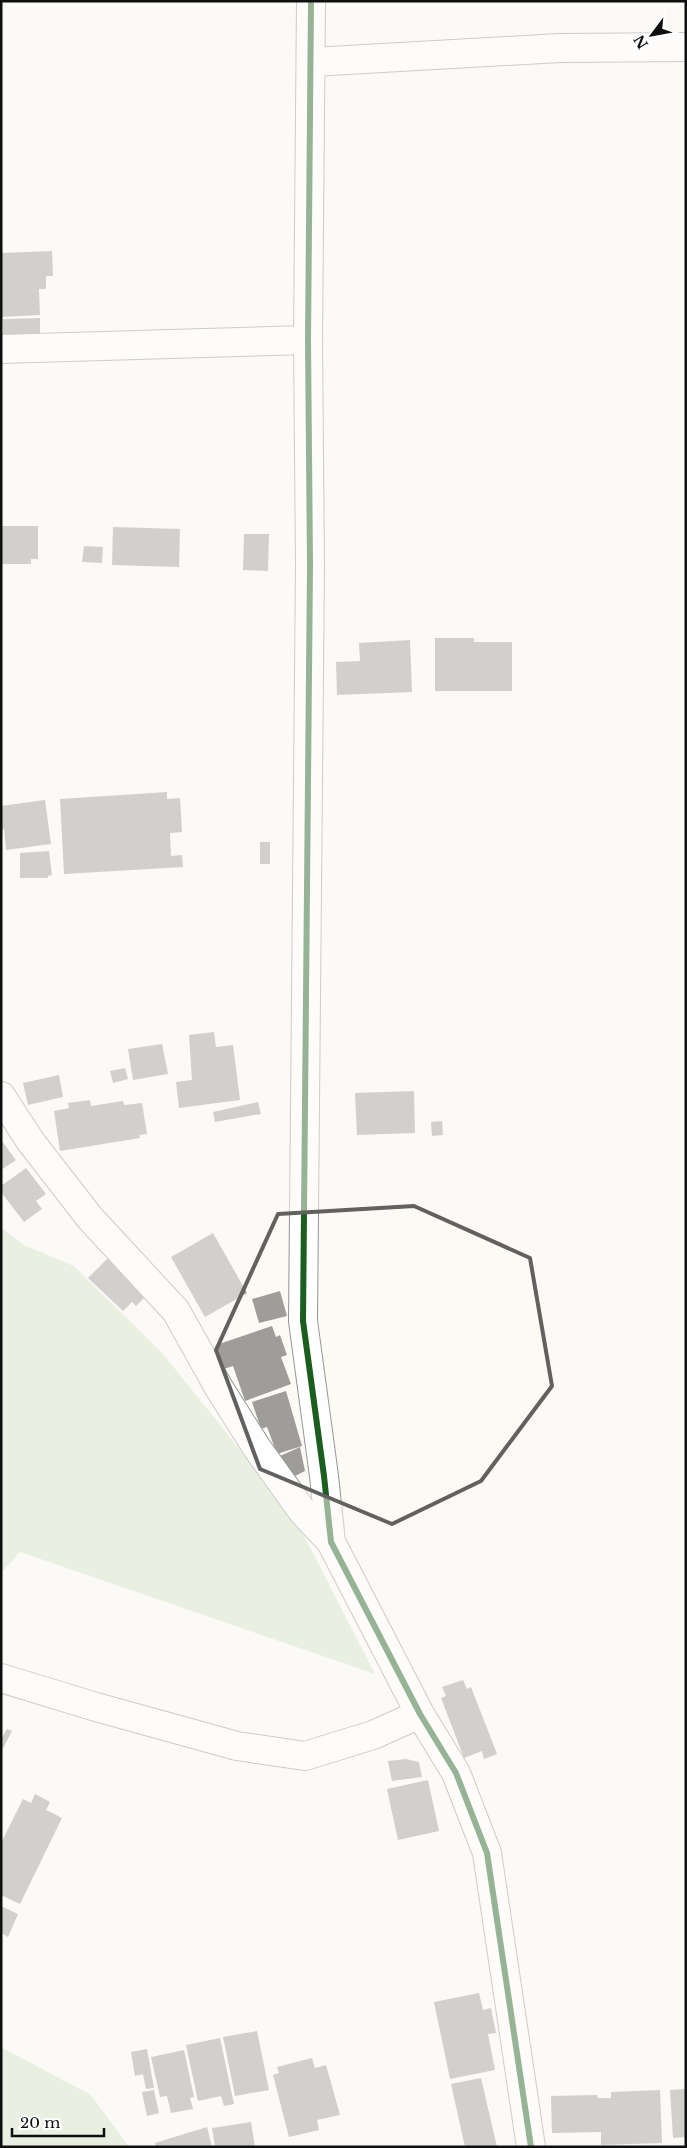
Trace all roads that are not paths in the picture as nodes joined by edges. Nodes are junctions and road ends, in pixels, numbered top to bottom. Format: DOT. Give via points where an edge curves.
graph roads {
  1 [pos="311,1"];
  2 [pos="686,47"];
  3 [pos="312,62"];
  4 [pos="308,340"];
  5 [pos="1,349"];
  6 [pos="1,1096"];
  7 [pos="331,1542"];
  8 [pos="1,1678"];
  9 [pos="420,1714"];
  10 [pos="530,2147"];
  1 -- 3 [label="street"];
  2 -- 3 [label="street" via="560,48"];
  3 -- 4 [label="street"];
  4 -- 5 [label="street"];
  4 -- 7 [label="street" via="310,565 303,1321"];
  6 -- 7 [label="street" via="31,1142 90,1218 176,1311 256,1448 302,1512"];
  7 -- 9 [label="street"];
  8 -- 9 [label="street" via="237,1746 305,1756 373,1735"];
  9 -- 10 [label="street" via="456,1773 487,1853"];
}
